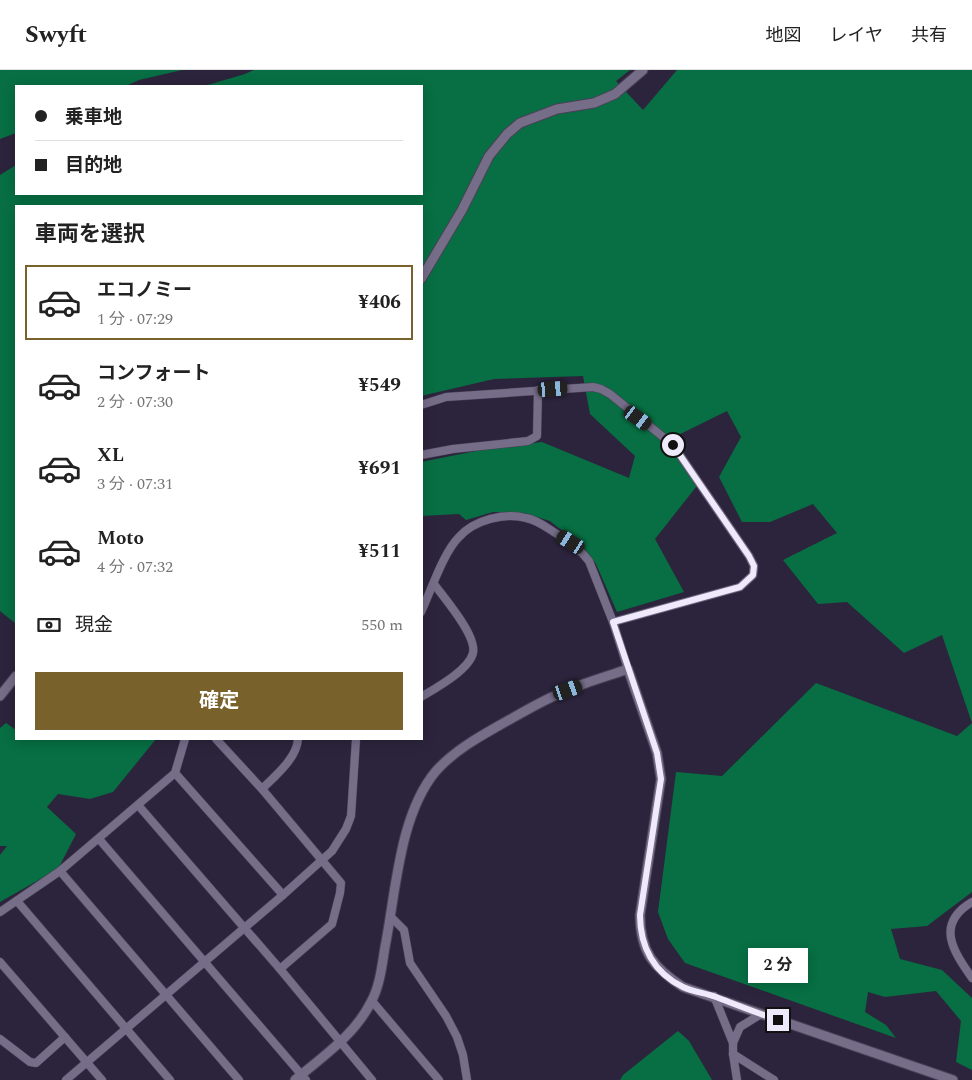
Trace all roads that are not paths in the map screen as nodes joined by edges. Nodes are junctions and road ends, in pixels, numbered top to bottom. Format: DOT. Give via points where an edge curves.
graph roads {
  1 [pos="643,70"];
  2 [pos="423,276"];
  3 [pos="538,390"];
  4 [pos="423,403"];
  5 [pos="423,455"];
  6 [pos="434,584"];
  7 [pos="423,608"];
  8 [pos="613,622"];
  9 [pos="628,669"];
  10 [pos="15,677"];
  11 [pos="1,691"];
  12 [pos="423,696"];
  13 [pos="185,740"];
  14 [pos="217,740"];
  15 [pos="298,740"];
  16 [pos="356,740"];
  17 [pos="175,773"];
  18 [pos="262,790"];
  19 [pos="138,805"];
  20 [pos="99,839"];
  21 [pos="321,860"];
  22 [pos="60,871"];
  23 [pos="283,895"];
  24 [pos="17,901"];
  25 [pos="972,902"];
  26 [pos="0,912"];
  27 [pos="391,917"];
  28 [pos="244,928"];
  29 [pos="204,961"];
  30 [pos="0,962"];
  31 [pos="280,970"];
  32 [pos="972,978"];
  33 [pos="166,996"];
  34 [pos="714,996"];
  35 [pos="372,1001"];
  36 [pos="761,1014"];
  37 [pos="126,1029"];
  38 [pos="65,1037"];
  39 [pos="0,1039"];
  40 [pos="341,1041"];
  41 [pos="733,1042"];
  42 [pos="733,1054"];
  43 [pos="87,1062"];
  44 [pos="301,1078"];
  45 [pos="66,1080"];
  46 [pos="102,1080"];
  47 [pos="170,1080"];
  48 [pos="239,1080"];
  49 [pos="372,1080"];
  50 [pos="439,1080"];
  51 [pos="467,1080"];
  52 [pos="737,1080"];
  53 [pos="774,1080"];
  54 [pos="952,1080"];
  1 -- 2 [label="street" via="615,94 594,103 557,109 520,124 507,134 489,156"];
  3 -- 4 [label="street" via="446,397"];
  3 -- 5 [label="street" via="537,436 528,441"];
  3 -- 8 [label="street" via="601,389 662,435 673,445 754,566 753,575 740,587"];
  6 -- 7 [label="street"];
  6 -- 8 [label="street" via="457,538 464,531 499,517 527,518 541,523 583,552"];
  6 -- 12 [label="street" via="474,644 473,654 461,671"];
  8 -- 9 [label="street"];
  9 -- 27 [label="street" via="544,701 464,746 442,766 412,812 402,848"];
  9 -- 34 [label="street" via="657,753 661,779 640,932 645,948 667,976 684,987"];
  10 -- 11 [label="street"];
  13 -- 17 [label="street"];
  14 -- 18 [label="street"];
  15 -- 18 [label="street" via="291,756"];
  16 -- 21 [label="street" via="351,816 340,840"];
  17 -- 19 [label="street"];
  17 -- 23 [label="street"];
  18 -- 21 [label="street"];
  19 -- 20 [label="street"];
  19 -- 28 [label="street"];
  20 -- 22 [label="street"];
  20 -- 29 [label="street"];
  21 -- 23 [label="street"];
  21 -- 31 [label="street" via="341,884 332,924"];
  22 -- 24 [label="street"];
  22 -- 33 [label="street"];
  23 -- 28 [label="street"];
  24 -- 26 [label="street"];
  24 -- 37 [label="street"];
  25 -- 32 [label="street" via="957,915 951,935 957,957"];
  27 -- 35 [label="street"];
  27 -- 51 [label="street" via="404,930 410,963 458,1037"];
  28 -- 29 [label="street"];
  28 -- 31 [label="street"];
  29 -- 33 [label="street"];
  29 -- 44 [label="street"];
  30 -- 38 [label="street"];
  31 -- 40 [label="street"];
  33 -- 37 [label="street"];
  33 -- 48 [label="street"];
  34 -- 36 [label="street"];
  34 -- 41 [label="street"];
  35 -- 40 [label="street" via="360,1021"];
  35 -- 50 [label="street"];
  36 -- 41 [label="street" via="740,1027"];
  36 -- 54 [label="street"];
  37 -- 43 [label="street"];
  37 -- 47 [label="street"];
  38 -- 39 [label="street" via="36,1062 30,1062"];
  38 -- 43 [label="street"];
  40 -- 44 [label="street"];
  40 -- 49 [label="street"];
  41 -- 42 [label="street"];
  42 -- 52 [label="street"];
  42 -- 53 [label="street"];
  43 -- 45 [label="street"];
  43 -- 46 [label="street"];
}
